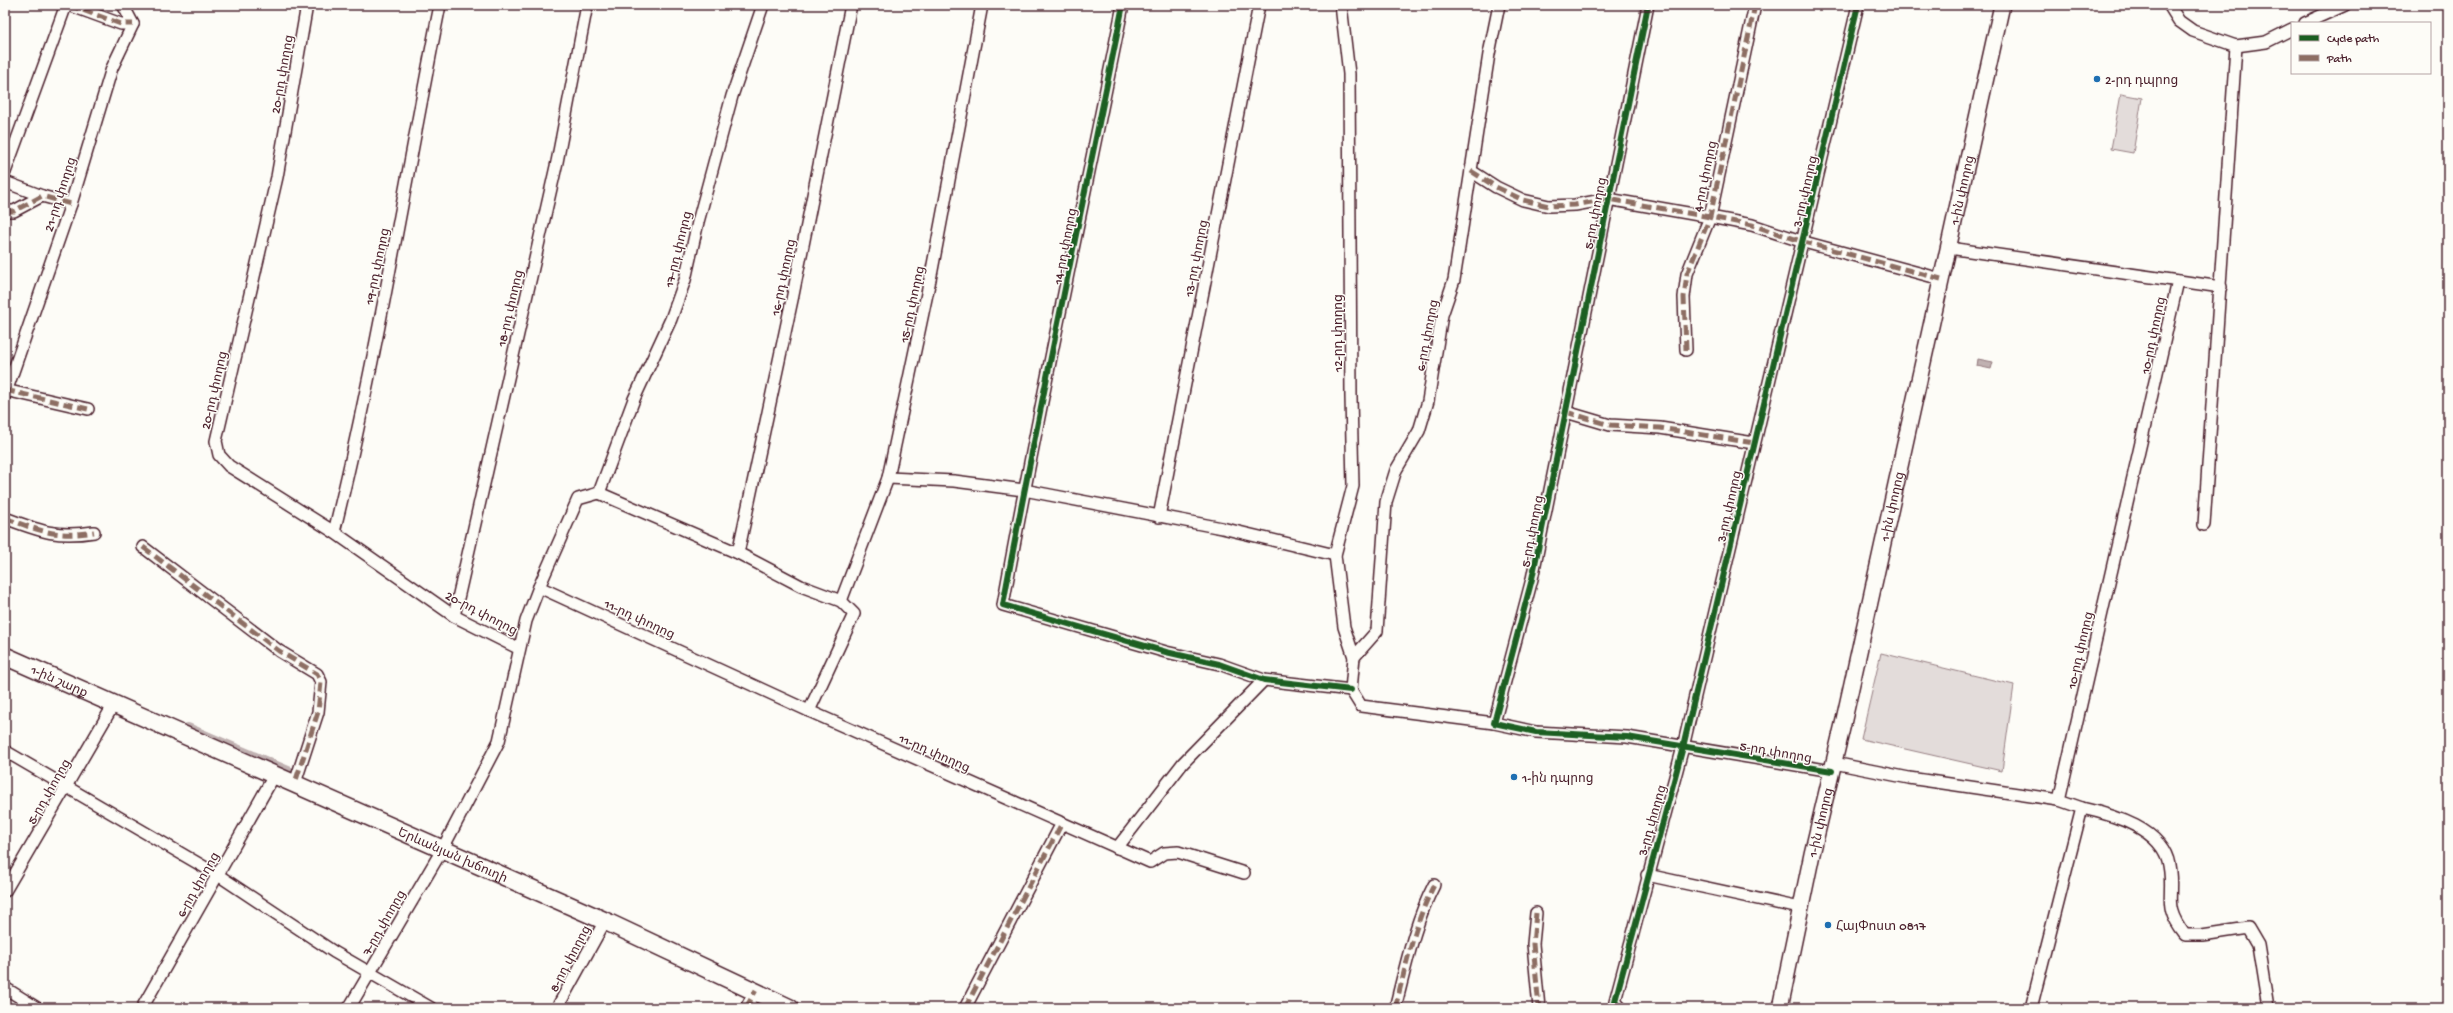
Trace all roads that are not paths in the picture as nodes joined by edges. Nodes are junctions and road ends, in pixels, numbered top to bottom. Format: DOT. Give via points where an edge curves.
graph roads {
  1 [pos="66,5"];
  2 [pos="69,5"];
  3 [pos="123,5"];
  4 [pos="307,5"];
  5 [pos="440,5"];
  6 [pos="587,5"];
  7 [pos="763,5"];
  8 [pos="851,5"];
  9 [pos="982,5"];
  10 [pos="1123,5"];
  11 [pos="1259,5"];
  12 [pos="1341,5"];
  13 [pos="1499,5"];
  14 [pos="1648,5"];
  15 [pos="1755,5"];
  16 [pos="1858,5"];
  17 [pos="2002,5"];
  18 [pos="2169,5"];
  19 [pos="2345,5"];
  20 [pos="2308,22"];
  21 [pos="133,24"];
  22 [pos="2291,30"];
  23 [pos="2236,46"];
  24 [pos="5,172"];
  25 [pos="1471,172"];
  26 [pos="5,182"];
  27 [pos="42,196"];
  28 [pos="1608,199"];
  29 [pos="71,204"];
  30 [pos="5,211"];
  31 [pos="1710,217"];
  32 [pos="1804,242"];
  33 [pos="1949,248"];
  34 [pos="1941,279"];
  35 [pos="2178,281"];
  36 [pos="2221,287"];
  37 [pos="1686,350"];
  38 [pos="6,392"];
  39 [pos="88,409"];
  40 [pos="1566,412"];
  41 [pos="1754,442"];
  42 [pos="888,478"];
  43 [pos="1024,490"];
  44 [pos="599,493"];
  45 [pos="1158,517"];
  46 [pos="5,518"];
  47 [pos="2204,525"];
  48 [pos="94,532"];
  49 [pos="334,532"];
  50 [pos="144,547"];
  51 [pos="738,553"];
  52 [pos="1335,555"];
  53 [pos="539,587"];
  54 [pos="841,601"];
  55 [pos="454,616"];
  56 [pos="518,648"];
  57 [pos="5,656"];
  58 [pos="1354,657"];
  59 [pos="1264,680"];
  60 [pos="1351,690"];
  61 [pos="114,704"];
  62 [pos="809,711"];
  63 [pos="1494,723"];
  64 [pos="1683,746"];
  65 [pos="5,751"];
  66 [pos="1833,767"];
  67 [pos="275,774"];
  68 [pos="295,783"];
  69 [pos="67,787"];
  70 [pos="2059,800"];
  71 [pos="2082,808"];
  72 [pos="1062,823"];
  73 [pos="1117,848"];
  74 [pos="442,850"];
  75 [pos="1244,873"];
  76 [pos="218,875"];
  77 [pos="1647,875"];
  78 [pos="1434,885"];
  79 [pos="5,891"];
  80 [pos="1800,908"];
  81 [pos="1536,913"];
  82 [pos="604,920"];
  83 [pos="371,971"];
  84 [pos="5,988"];
  85 [pos="756,990"];
  86 [pos="37,1008"];
  87 [pos="142,1008"];
  88 [pos="349,1008"];
  89 [pos="431,1008"];
  90 [pos="557,1008"];
  91 [pos="746,1008"];
  92 [pos="790,1008"];
  93 [pos="965,1008"];
  94 [pos="1395,1008"];
  95 [pos="1539,1008"];
  96 [pos="1621,1008"];
  97 [pos="1780,1008"];
  98 [pos="2031,1008"];
  99 [pos="2268,1008"];
  1 -- 24 [label="street"];
  2 -- 21 [label="street" via="121,24"];
  3 -- 21 [label="street" via="132,17"];
  4 -- 49 [label="street, 20-րդ փողոց" via="277,177 216,441 218,455 229,466"];
  5 -- 49 [label="street, 19-րդ փողոց" via="358,437"];
  6 -- 55 [label="street, 18-րդ փողոց" via="557,162"];
  7 -- 44 [label="street, 17-րդ փողոց" via="732,96 685,280 671,319 634,399"];
  8 -- 51 [label="street, 16-րդ փողոց"];
  9 -- 42 [label="street, 15-րդ փողոց" via="932,270"];
  10 -- 43 [label="street, 14-րդ փողոց"];
  11 -- 45 [label="street, 13-րդ փողոց"];
  12 -- 52 [label="street, 12-րդ փողոց" via="1349,74 1354,486"];
  13 -- 25 [label="street, 6-րդ փողոց"];
  14 -- 28 [label="street, 5-րդ փողոց"];
  15 -- 31 [label="street, 4-րդ փողոց"];
  16 -- 32 [label="street, 3-րդ փողոց"];
  17 -- 33 [label="main road, 1-ին փողոց"];
  18 -- 23 [label="street" via="2179,21 2193,31"];
  19 -- 20 [label="street"];
  21 -- 29 [label="street, 21-րդ փողոց" via="112,68"];
  22 -- 23 [label="street" via="2266,42"];
  23 -- 36 [label="street"];
  25 -- 28 [label="street" via="1523,200 1549,206 1575,206"];
  25 -- 58 [label="street, 6-րդ փողոց" via="1454,280 1442,315 1428,401 1419,430 1396,470 1386,502 1377,630"];
  26 -- 27 [label="street"];
  27 -- 29 [label="street"];
  27 -- 30 [label="street" via="14,211"];
  28 -- 31 [label="street"];
  28 -- 40 [label="street, 5-րդ փողոց"];
  29 -- 38 [label="street, 21-րդ փողոց"];
  31 -- 32 [label="street" via="1752,225"];
  31 -- 37 [label="street, 4-րդ փողոց" via="1687,274 1684,297"];
  32 -- 34 [label="street"];
  32 -- 41 [label="street, 3-րդ փողոց"];
  33 -- 34 [label="main road, 1-ին փողոց"];
  33 -- 35 [label="street"];
  34 -- 66 [label="main road, 1-ին փողոց"];
  35 -- 36 [label="street"];
  35 -- 70 [label="street, 10-րդ փողոց"];
  36 -- 47 [label="street"];
  38 -- 39 [label="street"];
  40 -- 41 [label="street" via="1610,425 1660,428"];
  40 -- 63 [label="street, 5-րդ փողոց" via="1532,579"];
  41 -- 64 [label="street, 3-րդ փողոց"];
  42 -- 43 [label="street" via="954,481"];
  42 -- 54 [label="street, 15-րդ փողոց"];
  43 -- 45 [label="street"];
  43 -- 59 [label="street, 14-րդ փողոց" via="1003,605 1166,652 1219,664"];
  44 -- 51 [label="street"];
  44 -- 53 [label="street" via="578,499"];
  45 -- 52 [label="street" via="1222,528"];
  46 -- 48 [label="street" via="46,533 70,536"];
  49 -- 55 [label="street, 20-րդ փողոց"];
  50 -- 68 [label="street" via="279,651 317,674 321,682 318,712"];
  51 -- 54 [label="street" via="800,586"];
  52 -- 58 [label="street, 12-րդ փողոց" via="1344,627"];
  53 -- 56 [label="street"];
  53 -- 62 [label="street, 11-րդ փողոց"];
  54 -- 62 [label="street" via="854,614"];
  55 -- 56 [label="street, 20-րդ փողոց"];
  56 -- 74 [label="street" via="499,741"];
  57 -- 61 [label="main road, 1-ին շարք"];
  58 -- 60 [label="street"];
  59 -- 60 [label="street"];
  59 -- 73 [label="street" via="1183,763"];
  60 -- 63 [label="street" via="1360,706"];
  61 -- 67 [label="main road, Երևանյան խճուղի"];
  61 -- 69 [label="street, 5-րդ փողոց"];
  62 -- 72 [label="street, 11-րդ փողոց"];
  63 -- 64 [label="street, 5-րդ փողոց" via="1536,732 1627,737"];
  64 -- 66 [label="street, 5-րդ փողոց"];
  64 -- 77 [label="street, 3-րդ փողոց"];
  65 -- 69 [label="street"];
  66 -- 70 [label="street, 5-րդ փողոց"];
  66 -- 80 [label="main road, 1-ին փողոց"];
  67 -- 68 [label="main road, Երևանյան խճուղի"];
  67 -- 76 [label="street, 6-րդ փողոց"];
  68 -- 74 [label="main road, Երևանյան խճուղի"];
  69 -- 76 [label="street"];
  69 -- 79 [label="street, 5-րդ փողոց"];
  70 -- 71 [label="street"];
  71 -- 98 [label="street"];
  71 -- 99 [label="street" via="2100,812 2151,834 2162,845 2169,865 2169,903 2173,920 2185,935 2202,936 2248,928 2258,945"];
  72 -- 73 [label="street, 11-րդ փողոց"];
  72 -- 93 [label="street"];
  73 -- 75 [label="street, 11-րդ փողոց" via="1150,862 1164,853 1178,852"];
  74 -- 82 [label="main road, Երևանյան խճուղի"];
  74 -- 83 [label="street, 7-րդ փողոց"];
  76 -- 83 [label="street" via="334,952"];
  76 -- 87 [label="street, 6-րդ փողոց"];
  77 -- 80 [label="street"];
  77 -- 96 [label="street, 3-րդ փողոց" via="1615,1001"];
  78 -- 94 [label="street" via="1423,906 1406,958"];
  80 -- 97 [label="main road, 1-ին փողոց"];
  81 -- 95 [label="street" via="1533,944"];
  82 -- 85 [label="main road, Երևանյան խճուղի"];
  82 -- 90 [label="street, 8-րդ փողոց"];
  83 -- 88 [label="street, 7-րդ փողոց"];
  83 -- 89 [label="street"];
  84 -- 86 [label="street"];
  85 -- 91 [label="street"];
  85 -- 92 [label="main road, Երևանյան խճուղի"];
}
